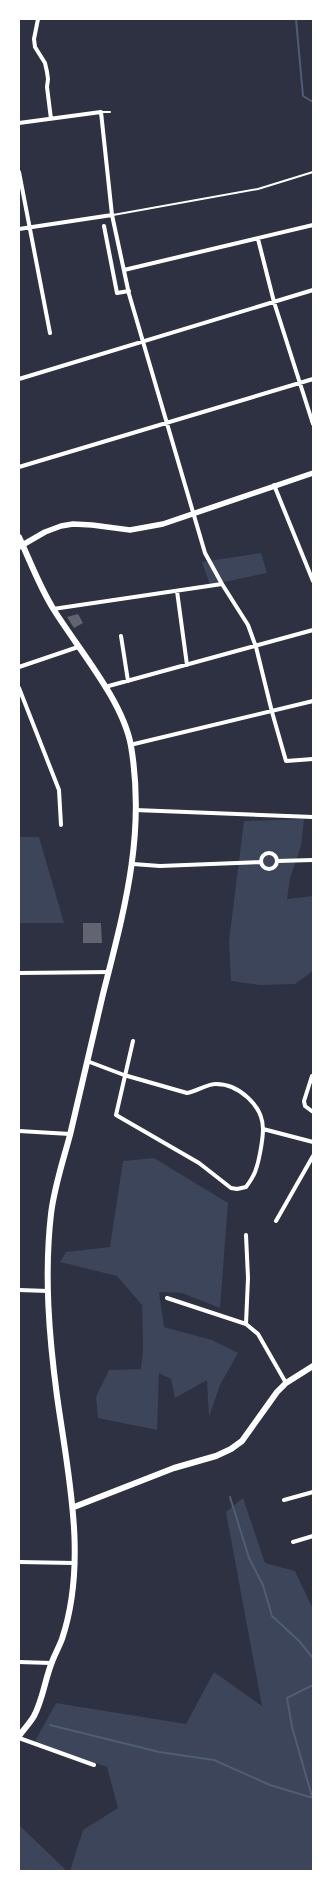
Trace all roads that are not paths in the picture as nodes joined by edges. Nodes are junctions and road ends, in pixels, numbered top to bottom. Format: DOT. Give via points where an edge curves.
graph roads {
  1 [pos="38,19"];
  2 [pos="101,112"];
  3 [pos="110,112"];
  4 [pos="51,119"];
  5 [pos="19,123"];
  6 [pos="19,172"];
  7 [pos="313,172"];
  8 [pos="112,215"];
  9 [pos="104,226"];
  10 [pos="313,226"];
  11 [pos="29,227"];
  12 [pos="19,229"];
  13 [pos="258,239"];
  14 [pos="124,270"];
  15 [pos="313,290"];
  16 [pos="129,291"];
  17 [pos="274,302"];
  18 [pos="50,333"];
  19 [pos="144,341"];
  20 [pos="19,379"];
  21 [pos="313,379"];
  22 [pos="300,382"];
  23 [pos="168,423"];
  24 [pos="313,424"];
  25 [pos="19,467"];
  26 [pos="313,473"];
  27 [pos="274,486"];
  28 [pos="194,513"];
  29 [pos="19,537"];
  30 [pos="21,546"];
  31 [pos="313,581"];
  32 [pos="222,584"];
  33 [pos="177,592"];
  34 [pos="53,609"];
  35 [pos="313,630"];
  36 [pos="121,636"];
  37 [pos="78,647"];
  38 [pos="256,647"];
  39 [pos="187,664"];
  40 [pos="19,667"];
  41 [pos="128,681"];
  42 [pos="19,688"];
  43 [pos="105,688"];
  44 [pos="313,701"];
  45 [pos="272,712"];
  46 [pos="130,745"];
  47 [pos="313,759"];
  48 [pos="135,810"];
  49 [pos="313,817"];
  50 [pos="61,825"];
  51 [pos="313,860"];
  52 [pos="276,861"];
  53 [pos="261,862"];
  54 [pos="133,864"];
  55 [pos="109,972"];
  56 [pos="19,973"];
  57 [pos="133,1041"];
  58 [pos="87,1061"];
  59 [pos="124,1075"];
  60 [pos="312,1076"];
  61 [pos="313,1112"];
  62 [pos="263,1129"];
  63 [pos="19,1131"];
  64 [pos="70,1134"];
  65 [pos="313,1142"];
  66 [pos="313,1156"];
  67 [pos="276,1221"];
  68 [pos="246,1236"];
  69 [pos="19,1290"];
  70 [pos="48,1291"];
  71 [pos="167,1298"];
  72 [pos="246,1324"];
  73 [pos="313,1366"];
  74 [pos="286,1383"];
  75 [pos="313,1492"];
  76 [pos="284,1500"];
  77 [pos="74,1508"];
  78 [pos="313,1536"];
  79 [pos="293,1542"];
  80 [pos="19,1562"];
  81 [pos="74,1563"];
  82 [pos="19,1662"];
  83 [pos="51,1663"];
  84 [pos="19,1737"];
  85 [pos="94,1765"];
  1 -- 4 [label="street" via="35,47 45,63"];
  2 -- 3 [label="lane"];
  2 -- 4 [label="street"];
  2 -- 8 [label="street"];
  4 -- 5 [label="street"];
  6 -- 11 [label="street"];
  7 -- 8 [label="lane" via="258,189"];
  8 -- 11 [label="street"];
  8 -- 14 [label="street"];
  9 -- 16 [label="street" via="117,292"];
  10 -- 13 [label="street"];
  11 -- 12 [label="street"];
  11 -- 18 [label="street"];
  13 -- 14 [label="street"];
  13 -- 17 [label="street"];
  14 -- 16 [label="street"];
  15 -- 17 [label="street"];
  16 -- 19 [label="street"];
  17 -- 19 [label="street"];
  17 -- 22 [label="street"];
  19 -- 20 [label="street"];
  19 -- 23 [label="street"];
  21 -- 22 [label="street"];
  22 -- 23 [label="street"];
  22 -- 24 [label="street"];
  23 -- 25 [label="street"];
  23 -- 28 [label="street"];
  26 -- 27 [label="street"];
  27 -- 28 [label="street"];
  27 -- 31 [label="street"];
  28 -- 30 [label="street" via="163,524 130,530 92,525 61,526"];
  28 -- 32 [label="street" via="206,553"];
  29 -- 30 [label="main road"];
  30 -- 34 [label="main road"];
  32 -- 33 [label="street"];
  32 -- 38 [label="street" via="248,625"];
  33 -- 34 [label="street"];
  33 -- 39 [label="street"];
  34 -- 37 [label="main road"];
  35 -- 38 [label="street"];
  36 -- 41 [label="street"];
  37 -- 40 [label="street"];
  37 -- 43 [label="main road"];
  38 -- 39 [label="street"];
  38 -- 45 [label="street"];
  39 -- 41 [label="street"];
  41 -- 43 [label="street"];
  42 -- 50 [label="street" via="60,790"];
  43 -- 46 [label="main road" via="120,712"];
  44 -- 45 [label="street"];
  45 -- 46 [label="street"];
  45 -- 47 [label="street" via="286,761"];
  46 -- 48 [label="main road"];
  48 -- 49 [label="street"];
  48 -- 54 [label="main road"];
  51 -- 52 [label="street"];
  52 -- 53 [label="street" via="274,856 265,854"];
  52 -- 53 [label="street" via="272,869 263,867"];
  53 -- 54 [label="street" via="160,866"];
  54 -- 55 [label="main road" via="125,910"];
  55 -- 56 [label="street"];
  55 -- 58 [label="main road"];
  57 -- 59 [label="street"];
  58 -- 59 [label="street"];
  58 -- 64 [label="main road"];
  59 -- 62 [label="street" via="187,1093 215,1084 229,1086 241,1091 250,1100 261,1119"];
  59 -- 62 [label="street" via="116,1115 199,1163 231,1188 246,1187 255,1172"];
  60 -- 61 [label="street" via="304,1101 305,1106"];
  62 -- 65 [label="street"];
  63 -- 64 [label="street"];
  64 -- 70 [label="main road" via="51,1211"];
  66 -- 67 [label="street"];
  68 -- 72 [label="street"];
  69 -- 70 [label="street"];
  70 -- 77 [label="main road" via="51,1344"];
  71 -- 72 [label="street"];
  72 -- 74 [label="street" via="258,1334"];
  73 -- 74 [label="main road"];
  74 -- 77 [label="main road" via="242,1441 231,1449 174,1468"];
  75 -- 76 [label="street"];
  77 -- 81 [label="main road"];
  78 -- 79 [label="street"];
  80 -- 81 [label="street"];
  81 -- 83 [label="main road" via="67,1619 62,1640"];
  82 -- 83 [label="street"];
  83 -- 84 [label="main road" via="34,1715"];
  84 -- 85 [label="street"];
}
